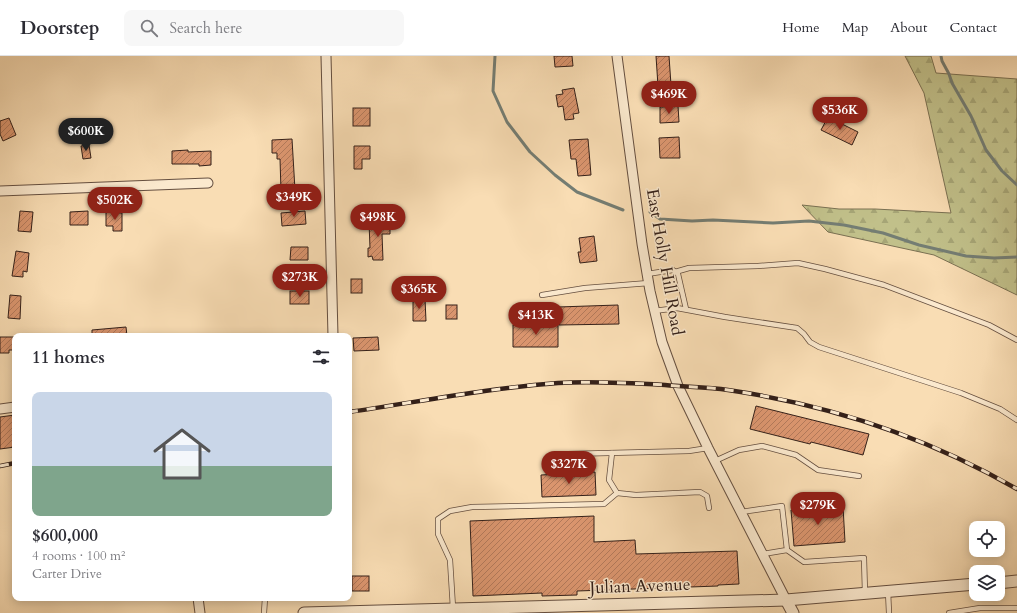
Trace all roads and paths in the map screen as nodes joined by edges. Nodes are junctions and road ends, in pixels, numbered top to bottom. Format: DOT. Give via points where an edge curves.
graph roads {
  1 [pos="326,56"];
  2 [pos="617,56"];
  3 [pos="208,183"];
  4 [pos="0,191"];
  5 [pos="675,272"];
  6 [pos="648,278"];
  7 [pos="542,296"];
  8 [pos="686,310"];
  9 [pos="654,312"];
  10 [pos="333,333"];
  11 [pos="1017,340"];
  12 [pos="12,407"];
  13 [pos="0,409"];
  14 [pos="1017,420"];
  15 [pos="708,448"];
  16 [pos="612,453"];
  17 [pos="568,454"];
  18 [pos="715,461"];
  19 [pos="860,476"];
  20 [pos="617,493"];
  21 [pos="709,508"];
  22 [pos="741,512"];
  23 [pos="787,550"];
  24 [pos="762,554"];
  25 [pos="1017,581"];
  26 [pos="1005,582"];
  27 [pos="969,585"];
  28 [pos="888,591"];
  29 [pos="865,593"];
  30 [pos="786,600"];
  31 [pos="198,601"];
  32 [pos="264,601"];
  33 [pos="453,608"];
  34 [pos="1017,608"];
  35 [pos="561,609"];
  36 [pos="371,612"];
  37 [pos="200,613"];
  38 [pos="264,613"];
  39 [pos="304,613"];
  40 [pos="793,613"];
  41 [pos="889,613"];
  42 [pos="949,613"];
  1 -- 10 [label="street"];
  2 -- 6 [label="street, East Holly Hill Road"];
  3 -- 4 [label="street"];
  5 -- 6 [label="lane" via="673,270"];
  5 -- 8 [label="lane" via="678,274"];
  5 -- 11 [label="lane" via="689,268 798,263 884,285 989,325"];
  6 -- 7 [label="lane"];
  6 -- 9 [label="street, East Holly Hill Road"];
  8 -- 9 [label="lane" via="677,308"];
  8 -- 14 [label="lane" via="797,328 810,342 819,347 961,393 1000,409"];
  9 -- 15 [label="street, East Holly Hill Road" via="678,386"];
  12 -- 13 [label="street"];
  15 -- 16 [label="lane" via="689,451"];
  15 -- 18 [label="street, East Holly Hill Road"];
  16 -- 17 [label="lane"];
  16 -- 20 [label="lane" via="609,480"];
  18 -- 19 [label="lane" via="739,450 762,446 796,455 818,470"];
  18 -- 22 [label="street, East Holly Hill Road"];
  20 -- 21 [label="lane" via="636,495 700,492 707,496"];
  20 -- 33 [label="lane" via="604,504 472,507 450,511 438,519 438,534 450,560"];
  22 -- 23 [label="lane" via="782,506"];
  22 -- 24 [label="street, East Holly Hill Road"];
  23 -- 24 [label="lane"];
  23 -- 29 [label="lane" via="804,562 864,558"];
  24 -- 30 [label="street, East Holly Hill Road"];
  25 -- 26 [label="street"];
  27 -- 28 [label="street, Julian Avenue"];
  28 -- 29 [label="street, Julian Avenue"];
  28 -- 41 [label="lane"];
  29 -- 30 [label="street, Julian Avenue"];
  30 -- 35 [label="street, Julian Avenue"];
  30 -- 40 [label="street, East Holly Hill Road"];
  31 -- 37 [label="street"];
  32 -- 38 [label="lane"];
  33 -- 35 [label="street, Julian Avenue"];
  33 -- 36 [label="street, Julian Avenue"];
  34 -- 42 [label="lane" via="980,608"];
  36 -- 39 [label="street, Julian Avenue"];
}
